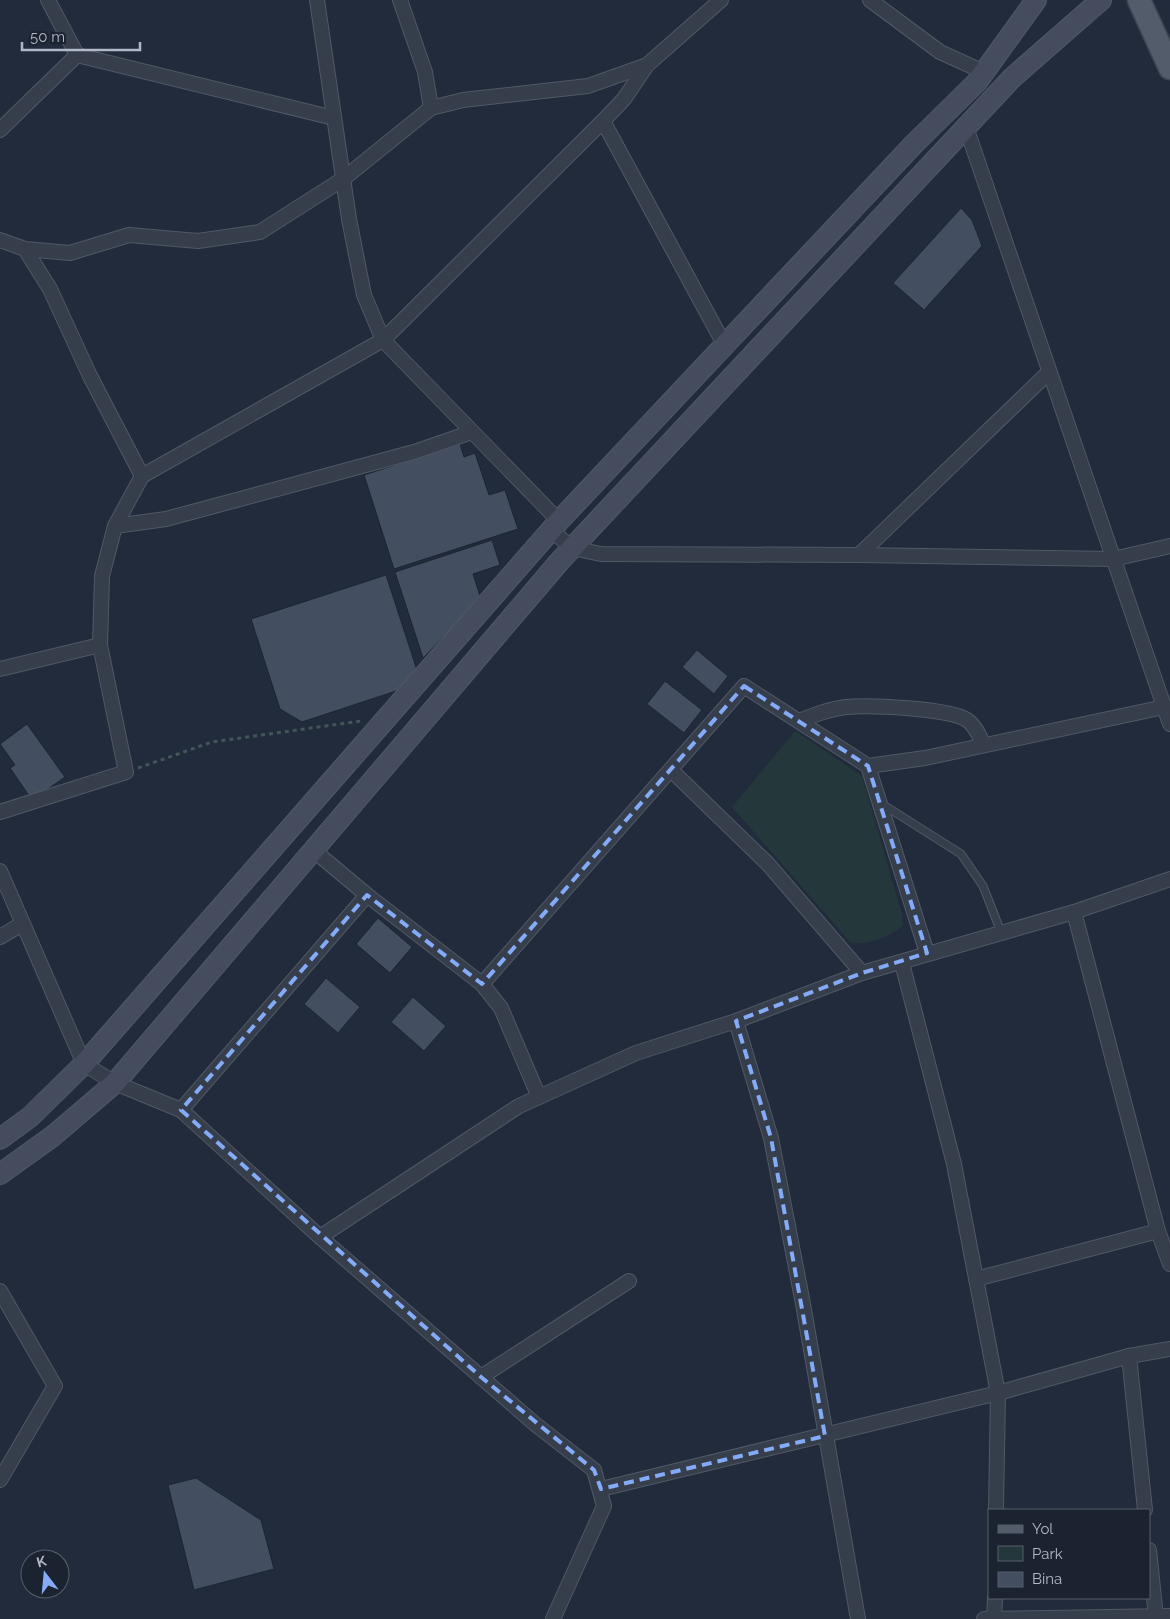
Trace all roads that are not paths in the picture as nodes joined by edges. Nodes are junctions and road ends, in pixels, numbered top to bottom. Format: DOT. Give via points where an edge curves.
graph roads {
  1 [pos="48,0"];
  2 [pos="317,0"];
  3 [pos="400,0"];
  4 [pos="721,0"];
  5 [pos="870,0"];
  6 [pos="1036,0"];
  7 [pos="1101,0"];
  8 [pos="1139,0"];
  9 [pos="77,55"];
  10 [pos="647,64"];
  11 [pos="1170,68"];
  12 [pos="984,72"];
  13 [pos="431,108"];
  14 [pos="334,118"];
  15 [pos="603,121"];
  16 [pos="966,127"];
  17 [pos="0,130"];
  18 [pos="343,179"];
  19 [pos="0,240"];
  20 [pos="25,249"];
  21 [pos="383,340"];
  22 [pos="724,344"];
  23 [pos="1049,372"];
  24 [pos="472,432"];
  25 [pos="142,476"];
  26 [pos="114,526"];
  27 [pos="555,526"];
  28 [pos="1170,546"];
  29 [pos="572,548"];
  30 [pos="859,555"];
  31 [pos="1113,559"];
  32 [pos="100,645"];
  33 [pos="0,669"];
  34 [pos="1164,707"];
  35 [pos="798,721"];
  36 [pos="1170,724"];
  37 [pos="984,745"];
  38 [pos="868,766"];
  39 [pos="670,770"];
  40 [pos="879,802"];
  41 [pos="0,812"];
  42 [pos="312,850"];
  43 [pos="0,871"];
  44 [pos="1170,879"];
  45 [pos="367,896"];
  46 [pos="1074,912"];
  47 [pos="22,924"];
  48 [pos="1001,932"];
  49 [pos="0,937"];
  50 [pos="927,953"];
  51 [pos="902,963"];
  52 [pos="862,972"];
  53 [pos="482,984"];
  54 [pos="736,1020"];
  55 [pos="84,1064"];
  56 [pos="116,1083"];
  57 [pos="539,1096"];
  58 [pos="181,1110"];
  59 [pos="0,1139"];
  60 [pos="0,1174"];
  61 [pos="1158,1231"];
  62 [pos="320,1237"];
  63 [pos="1170,1264"];
  64 [pos="976,1279"];
  65 [pos="629,1281"];
  66 [pos="0,1291"];
  67 [pos="1170,1349"];
  68 [pos="1129,1356"];
  69 [pos="481,1377"];
  70 [pos="998,1393"];
  71 [pos="825,1436"];
  72 [pos="0,1480"];
  73 [pos="601,1489"];
  74 [pos="996,1509"];
  75 [pos="1145,1509"];
  76 [pos="1150,1560"];
  77 [pos="995,1599"];
  78 [pos="1170,1616"];
  79 [pos="1156,1617"];
  80 [pos="553,1619"];
  81 [pos="858,1619"];
  82 [pos="992,1619"];
  1 -- 9 [label="street"];
  2 -- 14 [label="street"];
  3 -- 13 [label="street" via="425,72"];
  4 -- 10 [label="street"];
  5 -- 12 [label="street" via="940,52"];
  6 -- 12 [label="main road"];
  7 -- 16 [label="main road" via="1012,78"];
  8 -- 11 [label="main road"];
  9 -- 14 [label="street"];
  9 -- 17 [label="street"];
  10 -- 13 [label="street" via="588,86 463,100"];
  10 -- 15 [label="street" via="624,99"];
  12 -- 22 [label="main road"];
  13 -- 18 [label="street"];
  14 -- 18 [label="street"];
  15 -- 21 [label="street"];
  15 -- 22 [label="street"];
  16 -- 23 [label="street"];
  16 -- 29 [label="main road"];
  18 -- 20 [label="street" via="260,232 198,241 129,235 70,252"];
  18 -- 21 [label="street" via="364,295"];
  19 -- 20 [label="street"];
  20 -- 25 [label="street" via="50,289 90,376"];
  21 -- 24 [label="street"];
  21 -- 25 [label="street"];
  22 -- 27 [label="main road"];
  23 -- 30 [label="street"];
  23 -- 31 [label="street"];
  24 -- 26 [label="street" via="414,452 176,516"];
  24 -- 27 [label="street"];
  25 -- 26 [label="street"];
  26 -- 32 [label="street" via="102,576"];
  27 -- 29 [label="street"];
  27 -- 55 [label="main road"];
  28 -- 31 [label="street"];
  29 -- 30 [label="street" via="601,554"];
  29 -- 42 [label="main road"];
  30 -- 31 [label="street"];
  31 -- 34 [label="street"];
  32 -- 33 [label="street"];
  32 -- 41 [label="street" via="126,772"];
  34 -- 36 [label="street"];
  34 -- 37 [label="street"];
  35 -- 37 [label="street" via="828,710 854,707 946,713 966,719 976,728"];
  35 -- 38 [label="street"];
  35 -- 39 [label="street" via="744,686"];
  37 -- 38 [label="street"];
  38 -- 40 [label="street"];
  39 -- 52 [label="street" via="768,864"];
  39 -- 53 [label="street"];
  40 -- 48 [label="lane" via="961,854 983,886"];
  40 -- 50 [label="street"];
  42 -- 45 [label="street"];
  42 -- 56 [label="main road"];
  43 -- 47 [label="street"];
  44 -- 46 [label="street"];
  45 -- 53 [label="street"];
  45 -- 58 [label="street"];
  46 -- 48 [label="street"];
  46 -- 61 [label="street"];
  47 -- 49 [label="street"];
  47 -- 55 [label="street"];
  48 -- 50 [label="street"];
  50 -- 51 [label="street"];
  51 -- 52 [label="street"];
  51 -- 64 [label="street" via="954,1164"];
  52 -- 54 [label="street"];
  53 -- 57 [label="street" via="501,1008"];
  54 -- 57 [label="street" via="636,1053"];
  54 -- 71 [label="street" via="771,1138"];
  55 -- 56 [label="street"];
  55 -- 59 [label="main road" via="30,1117"];
  56 -- 58 [label="street"];
  56 -- 60 [label="main road" via="53,1136"];
  57 -- 62 [label="street" via="518,1106"];
  58 -- 62 [label="street"];
  61 -- 63 [label="street"];
  61 -- 64 [label="street"];
  62 -- 69 [label="street"];
  64 -- 70 [label="street"];
  65 -- 69 [label="street"];
  66 -- 72 [label="street" via="55,1386"];
  67 -- 68 [label="street"];
  68 -- 70 [label="street"];
  68 -- 75 [label="street"];
  69 -- 73 [label="street" via="594,1470"];
  70 -- 71 [label="street"];
  70 -- 74 [label="street"];
  71 -- 73 [label="street"];
  71 -- 81 [label="street"];
  73 -- 80 [label="street" via="604,1506"];
  76 -- 79 [label="street"];
  77 -- 82 [label="street"];
  78 -- 79 [label="street"];
  79 -- 82 [label="street"];
}
